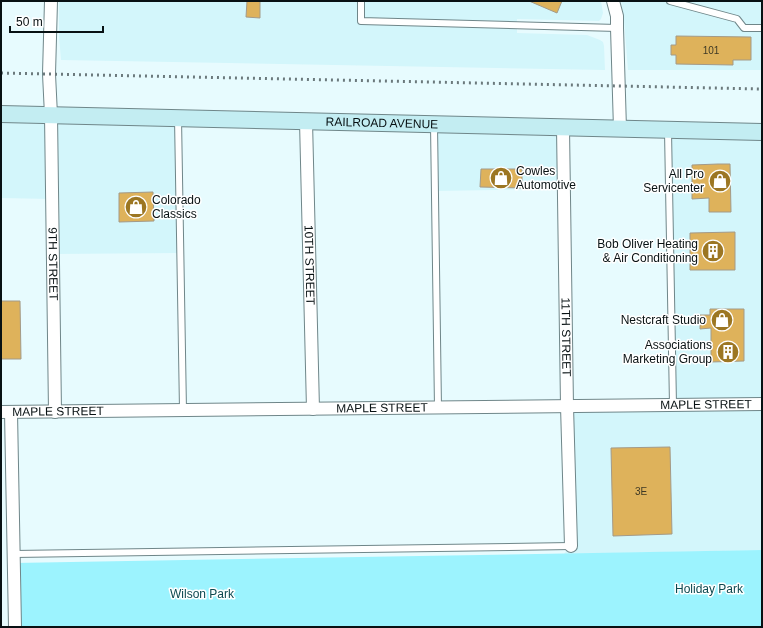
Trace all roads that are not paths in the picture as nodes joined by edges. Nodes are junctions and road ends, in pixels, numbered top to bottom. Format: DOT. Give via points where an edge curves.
graph roads {
  1 [pos="51,1"];
  2 [pos="361,1"];
  3 [pos="613,1"];
  4 [pos="670,1"];
  5 [pos="618,28"];
  6 [pos="762,28"];
  7 [pos="1,114"];
  8 [pos="51,115"];
  9 [pos="178,118"];
  10 [pos="306,122"];
  11 [pos="434,124"];
  12 [pos="562,128"];
  13 [pos="620,129"];
  14 [pos="668,130"];
  15 [pos="762,132"];
  16 [pos="762,404"];
  17 [pos="673,405"];
  18 [pos="567,406"];
  19 [pos="438,408"];
  20 [pos="313,409"];
  21 [pos="183,410"];
  22 [pos="6,412"];
  23 [pos="55,412"];
  24 [pos="571,546"];
  25 [pos="14,554"];
  26 [pos="15,627"];
  1 -- 8 [label="street, 9TH STREET"];
  2 -- 5 [label="lane" via="361,21"];
  3 -- 5 [label="street"];
  4 -- 6 [label="lane" via="737,19 744,28"];
  5 -- 13 [label="street"];
  7 -- 8 [label="main road, RAILROAD AVENUE"];
  8 -- 9 [label="main road, RAILROAD AVENUE"];
  8 -- 23 [label="street, 9TH STREET"];
  9 -- 10 [label="main road, RAILROAD AVENUE"];
  9 -- 21 [label="lane"];
  10 -- 11 [label="main road, RAILROAD AVENUE"];
  10 -- 20 [label="street, 10TH STREET"];
  11 -- 12 [label="main road, RAILROAD AVENUE"];
  11 -- 19 [label="lane"];
  12 -- 13 [label="main road, RAILROAD AVENUE"];
  12 -- 18 [label="street, 11TH STREET"];
  13 -- 14 [label="main road, RAILROAD AVENUE"];
  14 -- 15 [label="main road, RAILROAD AVENUE"];
  14 -- 17 [label="lane"];
  16 -- 17 [label="street, MAPLE STREET"];
  17 -- 18 [label="street, MAPLE STREET"];
  18 -- 19 [label="street, MAPLE STREET"];
  18 -- 24 [label="street, 11TH STREET"];
  19 -- 20 [label="street, MAPLE STREET"];
  20 -- 21 [label="street, MAPLE STREET"];
  21 -- 23 [label="street, MAPLE STREET"];
  22 -- 23 [label="street, MAPLE STREET"];
  22 -- 25 [label="street"];
  24 -- 25 [label="lane"];
  25 -- 26 [label="street"];
}
